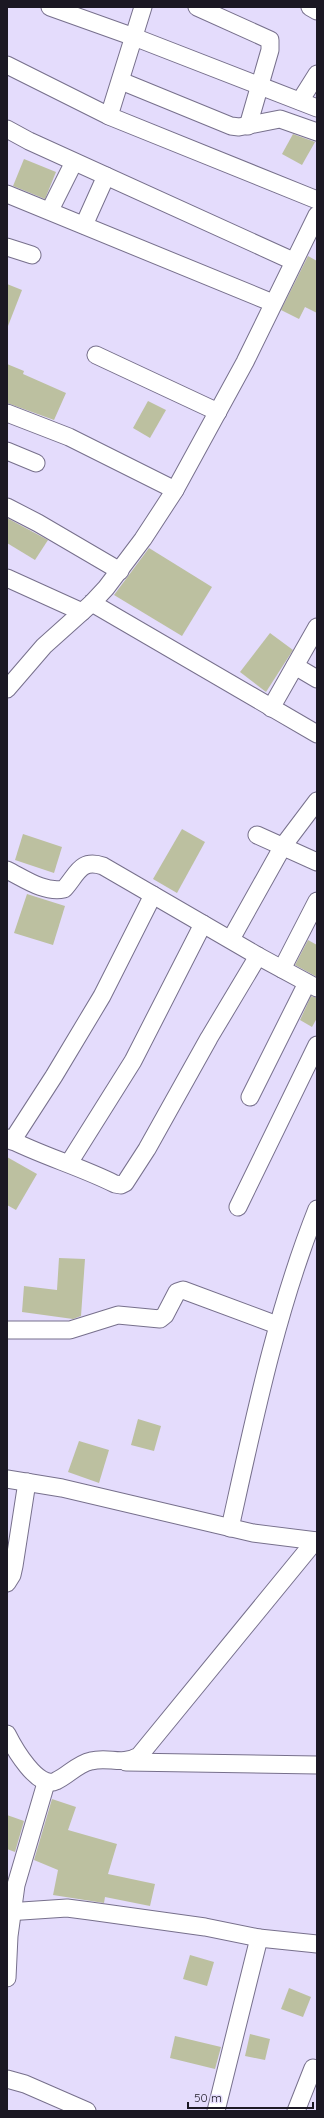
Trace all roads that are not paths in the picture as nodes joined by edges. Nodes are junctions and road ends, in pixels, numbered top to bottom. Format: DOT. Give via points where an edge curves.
graph roads {
  1 [pos="50,7"];
  2 [pos="143,7"];
  3 [pos="198,7"];
  4 [pos="310,7"];
  5 [pos="317,11"];
  6 [pos="134,37"];
  7 [pos="7,65"];
  8 [pos="317,74"];
  9 [pos="121,81"];
  10 [pos="259,85"];
  11 [pos="300,101"];
  12 [pos="317,108"];
  13 [pos="109,116"];
  14 [pos="248,126"];
  15 [pos="7,129"];
  16 [pos="317,132"];
  17 [pos="74,162"];
  18 [pos="106,176"];
  19 [pos="7,194"];
  20 [pos="317,200"];
  21 [pos="50,210"];
  22 [pos="317,215"];
  23 [pos="84,225"];
  24 [pos="8,249"];
  25 [pos="32,256"];
  26 [pos="293,261"];
  27 [pos="273,303"];
  28 [pos="96,355"];
  29 [pos="218,412"];
  30 [pos="7,413"];
  31 [pos="7,450"];
  32 [pos="36,463"];
  33 [pos="175,490"];
  34 [pos="7,507"];
  35 [pos="120,571"];
  36 [pos="7,578"];
  37 [pos="87,608"];
  38 [pos="317,627"];
  39 [pos="295,666"];
  40 [pos="317,679"];
  41 [pos="7,689"];
  42 [pos="271,708"];
  43 [pos="317,734"];
  44 [pos="317,801"];
  45 [pos="257,835"];
  46 [pos="283,846"];
  47 [pos="317,862"];
  48 [pos="7,870"];
  49 [pos="154,896"];
  50 [pos="317,901"];
  51 [pos="203,924"];
  52 [pos="231,939"];
  53 [pos="258,956"];
  54 [pos="282,969"];
  55 [pos="312,985"];
  56 [pos="317,1045"];
  57 [pos="250,1097"];
  58 [pos="9,1140"];
  59 [pos="69,1163"];
  60 [pos="238,1207"];
  61 [pos="317,1209"];
  62 [pos="277,1325"];
  63 [pos="7,1330"];
  64 [pos="7,1479"];
  65 [pos="27,1482"];
  66 [pos="230,1528"];
  67 [pos="316,1541"];
  68 [pos="7,1583"];
  69 [pos="7,1734"];
  70 [pos="124,1762"];
  71 [pos="317,1765"];
  72 [pos="46,1783"];
  73 [pos="11,1885"];
  74 [pos="10,1912"];
  75 [pos="258,1938"];
  76 [pos="317,1944"];
  77 [pos="7,1978"];
  78 [pos="313,2068"];
  79 [pos="7,2079"];
  80 [pos="87,2111"];
  81 [pos="216,2111"];
  82 [pos="296,2111"];
  1 -- 6 [label="street"];
  2 -- 6 [label="street"];
  3 -- 10 [label="street" via="270,40 270,50"];
  4 -- 5 [label="street"];
  6 -- 9 [label="street"];
  6 -- 10 [label="street"];
  7 -- 13 [label="street"];
  8 -- 11 [label="street"];
  9 -- 13 [label="street"];
  9 -- 14 [label="street" via="231,126"];
  10 -- 11 [label="street"];
  10 -- 14 [label="street"];
  11 -- 12 [label="street"];
  13 -- 20 [label="street"];
  14 -- 16 [label="street" via="280,119"];
  15 -- 17 [label="street"];
  17 -- 18 [label="street"];
  17 -- 21 [label="street"];
  18 -- 23 [label="street"];
  18 -- 26 [label="street"];
  19 -- 21 [label="street"];
  21 -- 23 [label="street"];
  22 -- 26 [label="street"];
  23 -- 27 [label="street"];
  24 -- 25 [label="street"];
  26 -- 27 [label="street"];
  27 -- 29 [label="street" via="246,362"];
  28 -- 29 [label="street"];
  29 -- 33 [label="street"];
  30 -- 33 [label="street" via="69,437"];
  31 -- 32 [label="street"];
  33 -- 35 [label="street"];
  34 -- 35 [label="street"];
  35 -- 37 [label="street"];
  36 -- 37 [label="street"];
  37 -- 41 [label="street" via="44,646"];
  37 -- 42 [label="street"];
  38 -- 39 [label="street"];
  39 -- 40 [label="street"];
  39 -- 42 [label="street"];
  42 -- 43 [label="street"];
  44 -- 46 [label="street"];
  45 -- 46 [label="street"];
  46 -- 47 [label="street"];
  46 -- 52 [label="street"];
  48 -- 49 [label="street" via="54,891 64,889 81,867 88,863 97,864"];
  49 -- 51 [label="street"];
  49 -- 58 [label="street" via="102,996 54,1076"];
  50 -- 54 [label="street"];
  51 -- 52 [label="street"];
  51 -- 59 [label="street" via="133,1061"];
  52 -- 53 [label="street"];
  53 -- 54 [label="street"];
  53 -- 59 [label="street" via="127,1181 121,1185 115,1184"];
  54 -- 55 [label="street"];
  55 -- 57 [label="street"];
  56 -- 60 [label="street"];
  58 -- 59 [label="street"];
  61 -- 62 [label="street" via="300,1252"];
  62 -- 63 [label="street" via="183,1290 176,1292 165,1315 160,1319 118,1315 70,1330"];
  62 -- 66 [label="street"];
  64 -- 65 [label="street"];
  65 -- 66 [label="street"];
  65 -- 68 [label="street" via="14,1566"];
  66 -- 67 [label="street"];
  67 -- 70 [label="street" via="141,1752"];
  69 -- 72 [label="street" via="37,1777"];
  70 -- 71 [label="street"];
  70 -- 72 [label="street" via="100,1759 90,1761 79,1765 55,1782"];
  72 -- 73 [label="street"];
  73 -- 74 [label="street"];
  74 -- 75 [label="street" via="66,1908 205,1927"];
  74 -- 77 [label="street"];
  75 -- 76 [label="street"];
  75 -- 81 [label="street"];
  78 -- 82 [label="street"];
  79 -- 80 [label="street" via="25,2084"];
}
